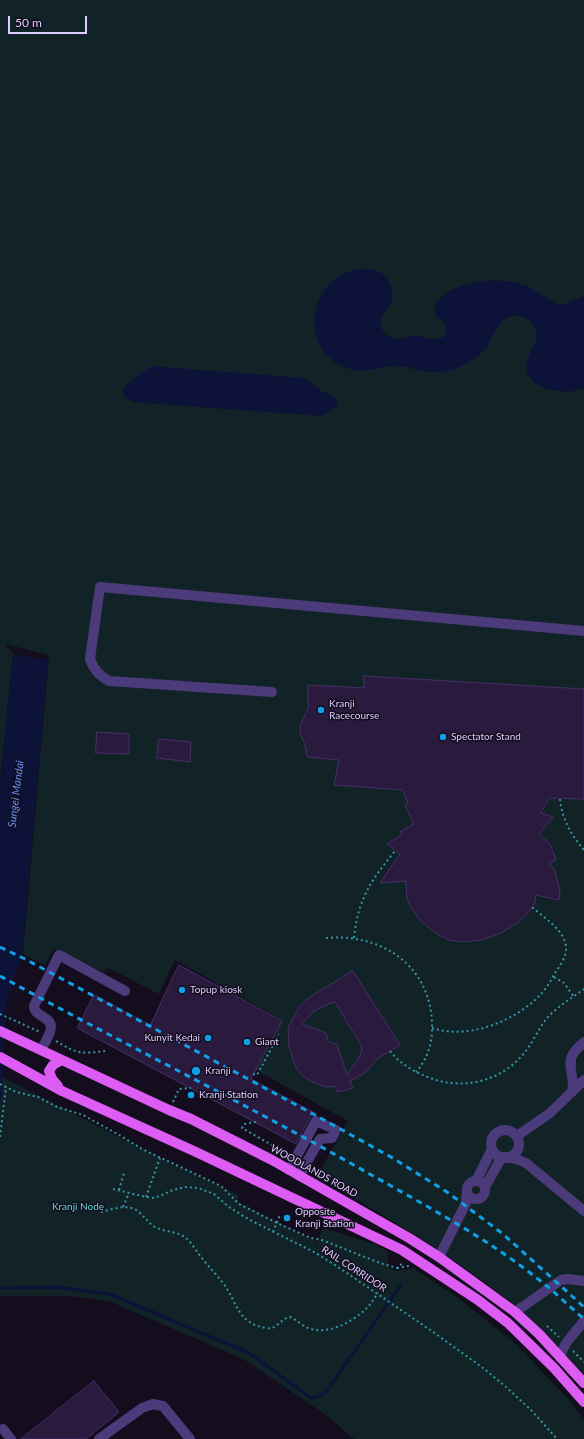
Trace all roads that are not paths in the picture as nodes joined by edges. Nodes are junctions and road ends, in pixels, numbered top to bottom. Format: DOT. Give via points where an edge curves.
graph roads {
  1 [pos="584,631"];
  2 [pos="272,692"];
  3 [pos="125,991"];
  4 [pos="0,1031"];
  5 [pos="584,1042"];
  6 [pos="41,1050"];
  7 [pos="0,1057"];
  8 [pos="62,1060"];
  9 [pos="584,1080"];
  10 [pos="62,1091"];
  11 [pos="572,1092"];
  12 [pos="518,1141"];
  13 [pos="492,1149"];
  14 [pos="504,1157"];
  15 [pos="526,1163"];
  16 [pos="289,1170"];
  17 [pos="299,1176"];
  18 [pos="476,1181"];
  19 [pos="485,1187"];
  20 [pos="467,1189"];
  21 [pos="477,1199"];
  22 [pos="466,1203"];
  23 [pos="584,1211"];
  24 [pos="439,1257"];
  25 [pos="584,1281"];
  26 [pos="515,1312"];
  27 [pos="584,1321"];
  28 [pos="560,1356"];
  29 [pos="584,1383"];
  30 [pos="584,1402"];
  31 [pos="3,1429"];
  32 [pos="11,1439"];
  33 [pos="99,1439"];
  34 [pos="190,1439"];
  1 -- 2 [label="street" via="100,588 90,659 99,676 109,681"];
  3 -- 6 [label="street" via="59,955 34,1006 36,1013 46,1018 51,1027"];
  4 -- 6 [label="main road, WOODLANDS ROAD"];
  5 -- 11 [label="street" via="574,1052 571,1060 574,1086"];
  6 -- 8 [label="main road, WOODLANDS ROAD"];
  7 -- 10 [label="main road"];
  8 -- 10 [label="main road" via="49,1071"];
  8 -- 16 [label="main road, WOODLANDS ROAD" via="192,1119"];
  9 -- 11 [label="street"];
  10 -- 30 [label="main road" via="402,1250 508,1323"];
  11 -- 12 [label="street"];
  12 -- 13 [label="street" via="510,1131 502,1130 493,1137"];
  12 -- 14 [label="street" via="516,1152"];
  12 -- 15 [label="street"];
  13 -- 14 [label="street"];
  13 -- 18 [label="street"];
  14 -- 15 [label="street"];
  14 -- 19 [label="street"];
  15 -- 23 [label="street"];
  16 -- 17 [label="main road, WOODLANDS ROAD"];
  16 -- 17 [label="street" via="316,1121 336,1130 332,1138 320,1139"];
  17 -- 24 [label="main road, WOODLANDS ROAD"];
  18 -- 19 [label="street"];
  18 -- 20 [label="street" via="470,1183"];
  19 -- 21 [label="street" via="482,1196"];
  20 -- 21 [label="street" via="471,1198"];
  20 -- 22 [label="street"];
  21 -- 22 [label="street"];
  22 -- 24 [label="street"];
  24 -- 26 [label="main road, WOODLANDS ROAD"];
  25 -- 26 [label="street" via="561,1280"];
  26 -- 28 [label="main road, WOODLANDS ROAD"];
  27 -- 28 [label="street" via="566,1343"];
  28 -- 29 [label="main road, WOODLANDS ROAD"];
  31 -- 32 [label="street"];
  33 -- 34 [label="street" via="142,1408 153,1404 163,1406"];
}
